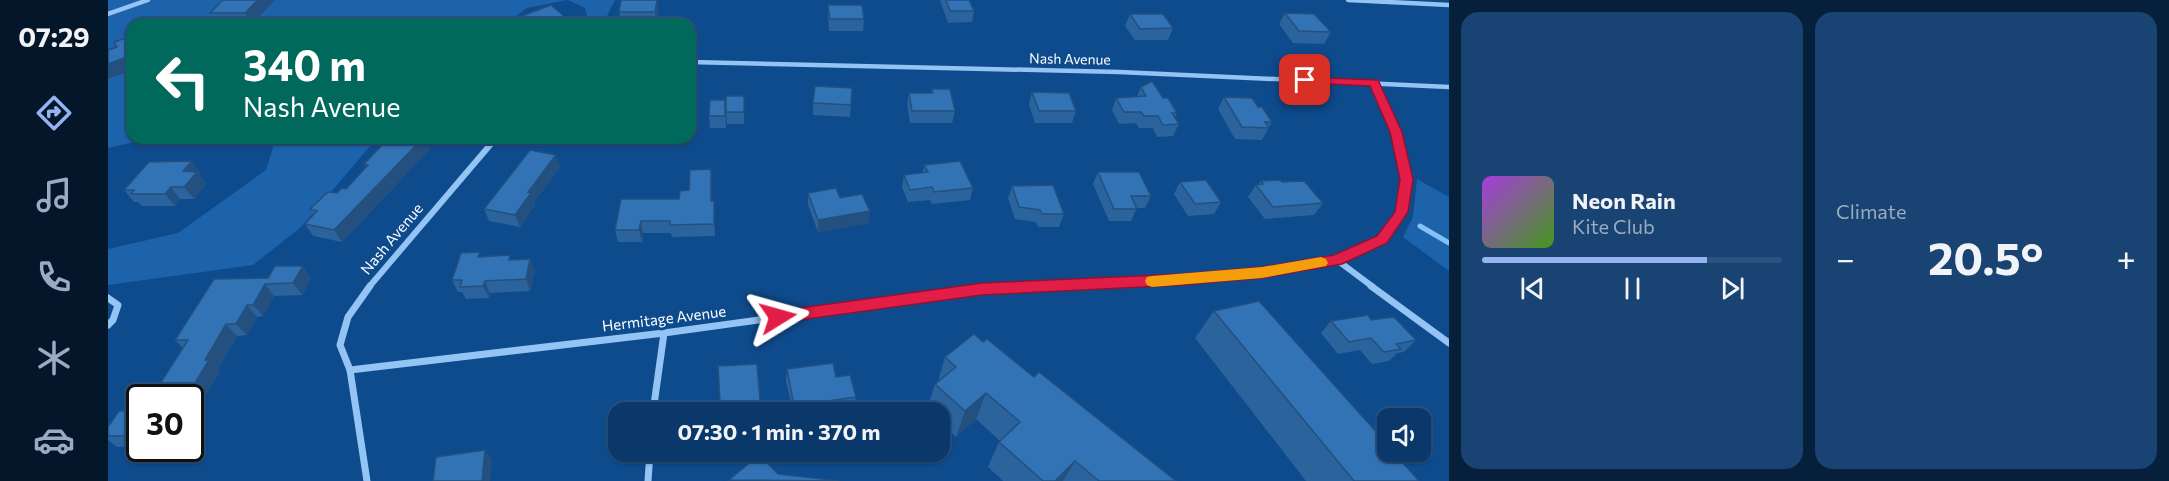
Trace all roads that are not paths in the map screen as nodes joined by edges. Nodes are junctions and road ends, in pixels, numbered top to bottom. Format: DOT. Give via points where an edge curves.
graph roads {
  1 [pos="148,0"];
  2 [pos="1348,0"];
  3 [pos="1449,5"];
  4 [pos="108,14"];
  5 [pos="696,62"];
  6 [pos="1374,83"];
  7 [pos="1449,87"];
  8 [pos="491,144"];
  9 [pos="1337,260"];
  10 [pos="108,298"];
  11 [pos="108,325"];
  12 [pos="664,333"];
  13 [pos="1449,343"];
  14 [pos="350,370"];
  15 [pos="654,402"];
  16 [pos="649,462"];
  17 [pos="367,481"];
  18 [pos="648,481"];
  1 -- 4 [label="street"];
  2 -- 3 [label="street"];
  5 -- 6 [label="street, Nash Avenue" via="1119,72"];
  6 -- 7 [label="street, Nash Avenue"];
  6 -- 9 [label="street, Hermitage Avenue" via="1396,132 1406,179 1401,212 1382,239"];
  8 -- 14 [label="street, Nash Avenue" via="348,317 340,345"];
  9 -- 12 [label="street, Hermitage Avenue" via="1182,280 982,289"];
  9 -- 13 [label="street"];
  10 -- 11 [label="street" via="118,305"];
  12 -- 14 [label="street, Hermitage Avenue"];
  12 -- 15 [label="street"];
  14 -- 17 [label="street, Nash Avenue"];
  16 -- 18 [label="street"];
}
